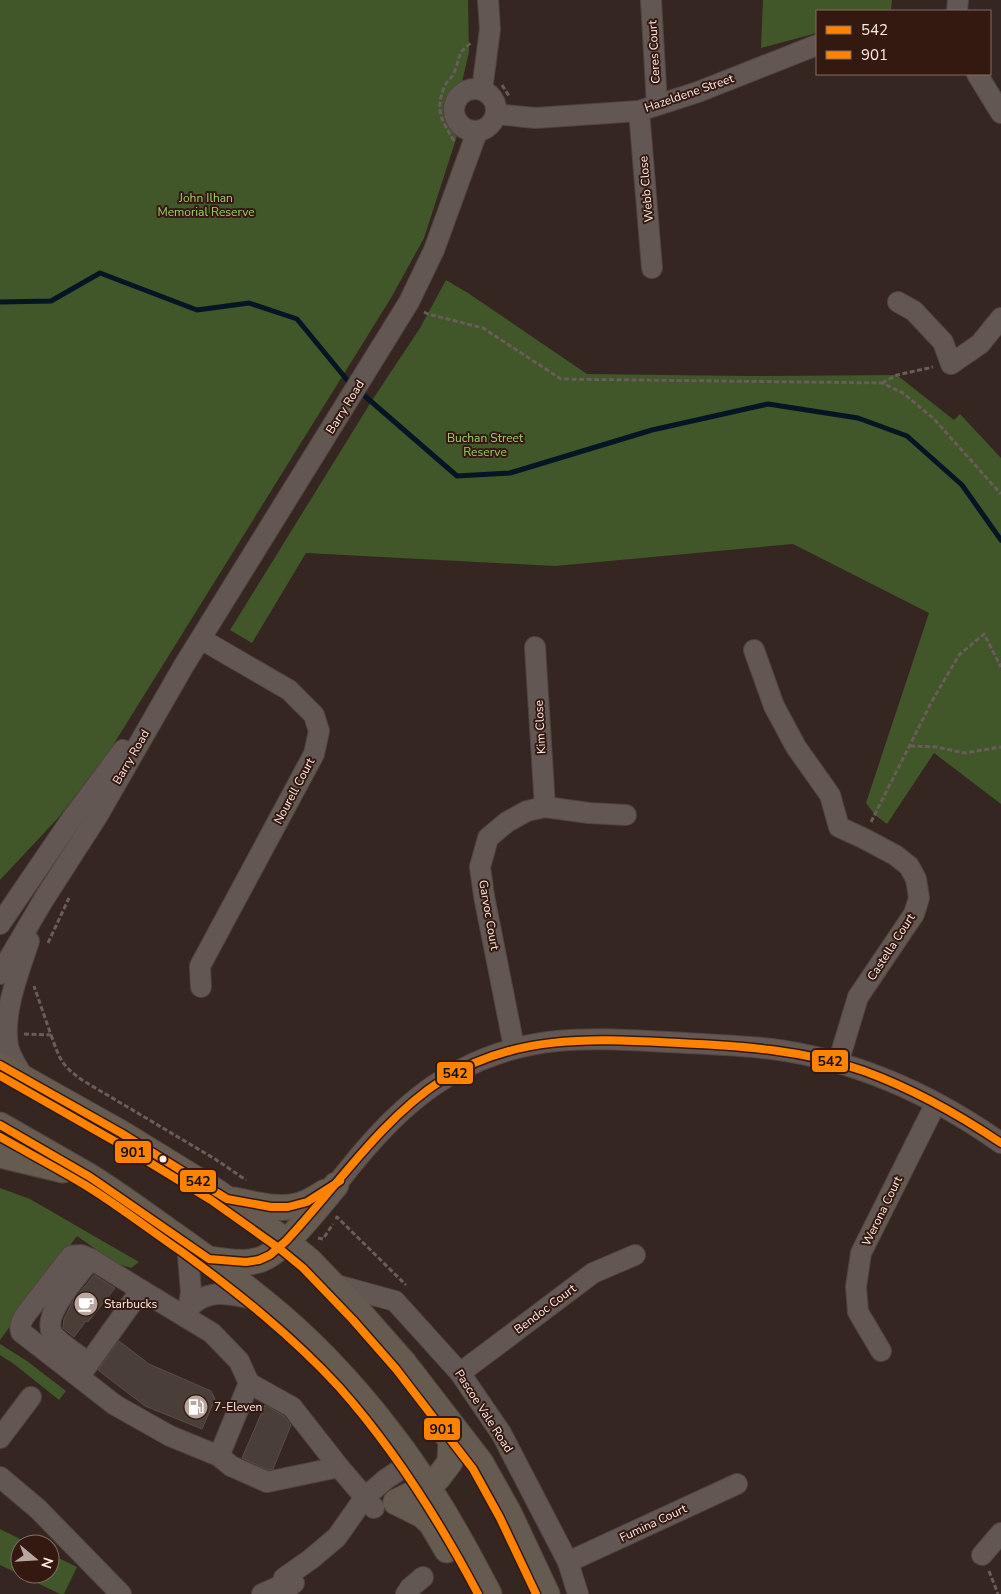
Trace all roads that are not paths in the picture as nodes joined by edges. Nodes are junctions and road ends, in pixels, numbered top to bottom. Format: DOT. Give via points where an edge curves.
graph roads {
  1 [pos="488,0"];
  2 [pos="651,0"];
  3 [pos="816,45"];
  4 [pos="978,75"];
  5 [pos="482,90"];
  6 [pos="648,108"];
  7 [pos="1001,113"];
  8 [pos="496,114"];
  9 [pos="477,132"];
  10 [pos="652,268"];
  11 [pos="898,302"];
  12 [pos="1001,318"];
  13 [pos="200,638"];
  14 [pos="535,647"];
  15 [pos="754,650"];
  16 [pos="183,667"];
  17 [pos="545,807"];
  18 [pos="626,815"];
  19 [pos="44,899"];
  20 [pos="0,924"];
  21 [pos="0,974"];
  22 [pos="201,987"];
  23 [pos="514,1048"];
  24 [pos="838,1064"];
  25 [pos="0,1065"];
  26 [pos="23,1077"];
  27 [pos="936,1103"];
  28 [pos="0,1125"];
  29 [pos="1001,1144"];
  30 [pos="0,1155"];
  31 [pos="90,1177"];
  32 [pos="336,1185"];
  33 [pos="227,1199"];
  34 [pos="286,1240"];
  35 [pos="186,1244"];
  36 [pos="635,1255"];
  37 [pos="91,1259"];
  38 [pos="209,1259"];
  39 [pos="310,1261"];
  40 [pos="333,1284"];
  41 [pos="141,1290"];
  42 [pos="264,1302"];
  43 [pos="186,1310"];
  44 [pos="881,1351"];
  45 [pos="404,1363"];
  46 [pos="84,1370"];
  47 [pos="460,1373"];
  48 [pos="249,1383"];
  49 [pos="31,1397"];
  50 [pos="0,1438"];
  51 [pos="450,1449"];
  52 [pos="219,1456"];
  53 [pos="412,1462"];
  54 [pos="481,1463"];
  55 [pos="339,1468"];
  56 [pos="0,1477"];
  57 [pos="737,1484"];
  58 [pos="428,1486"];
  59 [pos="378,1502"];
  60 [pos="1001,1533"];
  61 [pos="982,1555"];
  62 [pos="568,1562"];
  63 [pos="423,1577"];
  64 [pos="121,1594"];
  65 [pos="263,1594"];
  66 [pos="406,1594"];
  67 [pos="470,1594"];
  68 [pos="489,1594"];
  69 [pos="547,1594"];
  70 [pos="578,1594"];
  1 -- 5 [label="street" via="490,29"];
  2 -- 6 [label="street, Ceres Court"];
  3 -- 6 [label="street, Hazeldene Street"];
  4 -- 7 [label="street"];
  5 -- 8 [label="street" via="492,97"];
  5 -- 9 [label="street" via="462,93 453,111 463,129"];
  6 -- 8 [label="street, Hazeldene Street" via="535,118"];
  6 -- 10 [label="street, Webb Close"];
  8 -- 9 [label="street" via="489,126"];
  9 -- 13 [label="street, Barry Road" via="434,250 409,302"];
  11 -- 12 [label="street" via="914,312 943,342 951,364 980,344"];
  13 -- 16 [label="street, Barry Road"];
  13 -- 22 [label="street, Nourell Court" via="289,690 314,714 319,731 314,754 200,966"];
  14 -- 17 [label="street, Kim Close"];
  15 -- 24 [label="street, Castella Court" via="774,706 796,747 830,795 839,827 895,855 909,866 916,879 919,898 914,914 858,997"];
  16 -- 19 [label="street, Barry Road" via="98,815"];
  16 -- 20 [label="street, Barry Road" via="73,817"];
  17 -- 18 [label="street, Garvoc Court"];
  17 -- 23 [label="street, Garvoc Court" via="520,814 488,838 480,867"];
  19 -- 21 [label="street, Barry Road"];
  19 -- 26 [label="street" via="11,1001 7,1032 8,1048"];
  23 -- 24 [label="street" via="571,1039 618,1039 773,1049"];
  23 -- 32 [label="street" via="459,1070 432,1087 381,1132"];
  24 -- 27 [label="street" via="875,1075"];
  25 -- 26 [label="main road, Pascoe Vale Road"];
  26 -- 33 [label="main road, Pascoe Vale Road"];
  27 -- 29 [label="street"];
  27 -- 44 [label="street, Werona Court" via="861,1253 856,1287 858,1312"];
  28 -- 31 [label="main road"];
  30 -- 31 [label="main road"];
  31 -- 35 [label="main road"];
  32 -- 33 [label="main road" via="307,1202 288,1207"];
  32 -- 34 [label="main road"];
  32 -- 39 [label="main road" via="315,1230"];
  33 -- 34 [label="main road, Pascoe Vale Road"];
  34 -- 38 [label="main road" via="270,1256 259,1260"];
  34 -- 39 [label="main road, Pascoe Vale Road"];
  35 -- 38 [label="main road"];
  35 -- 43 [label="street" via="192,1292"];
  36 -- 47 [label="street, Bendoc Court" via="593,1273"];
  37 -- 41 [label="street"];
  37 -- 46 [label="street" via="56,1305 50,1324 51,1332"];
  37 -- 46 [label="street" via="71,1256 26,1314 20,1328 21,1332"];
  38 -- 42 [label="main road"];
  39 -- 40 [label="main road, Pascoe Vale Road"];
  40 -- 45 [label="main road, Pascoe Vale Road"];
  40 -- 47 [label="street, Pascoe Vale Road" via="394,1302"];
  41 -- 43 [label="street"];
  41 -- 46 [label="street"];
  42 -- 43 [label="street" via="233,1293 215,1294 203,1297"];
  42 -- 53 [label="main road" via="293,1326 348,1383"];
  43 -- 48 [label="street" via="239,1360"];
  45 -- 51 [label="main road" via="451,1441"];
  45 -- 54 [label="main road, Pascoe Vale Road"];
  46 -- 52 [label="street" via="116,1404 170,1436"];
  47 -- 62 [label="street, Pascoe Vale Road" via="501,1433"];
  48 -- 52 [label="street"];
  48 -- 55 [label="street" via="292,1407"];
  49 -- 50 [label="street"];
  51 -- 53 [label="main road" via="425,1454"];
  51 -- 54 [label="main road"];
  51 -- 58 [label="main road" via="450,1462"];
  52 -- 55 [label="street" via="231,1466 267,1482"];
  53 -- 58 [label="main road"];
  53 -- 59 [label="street" via="386,1479"];
  54 -- 69 [label="main road, Pascoe Vale Road" via="509,1513"];
  55 -- 59 [label="street"];
  56 -- 64 [label="street" via="38,1509"];
  57 -- 62 [label="street, Fumina Court"];
  58 -- 59 [label="main road"];
  58 -- 68 [label="main road"];
  59 -- 65 [label="street" via="284,1578 282,1585"];
  59 -- 67 [label="main road" via="422,1515 431,1523"];
  60 -- 61 [label="street"];
  62 -- 70 [label="street, Pascoe Vale Road"];
  63 -- 66 [label="street"];
}
